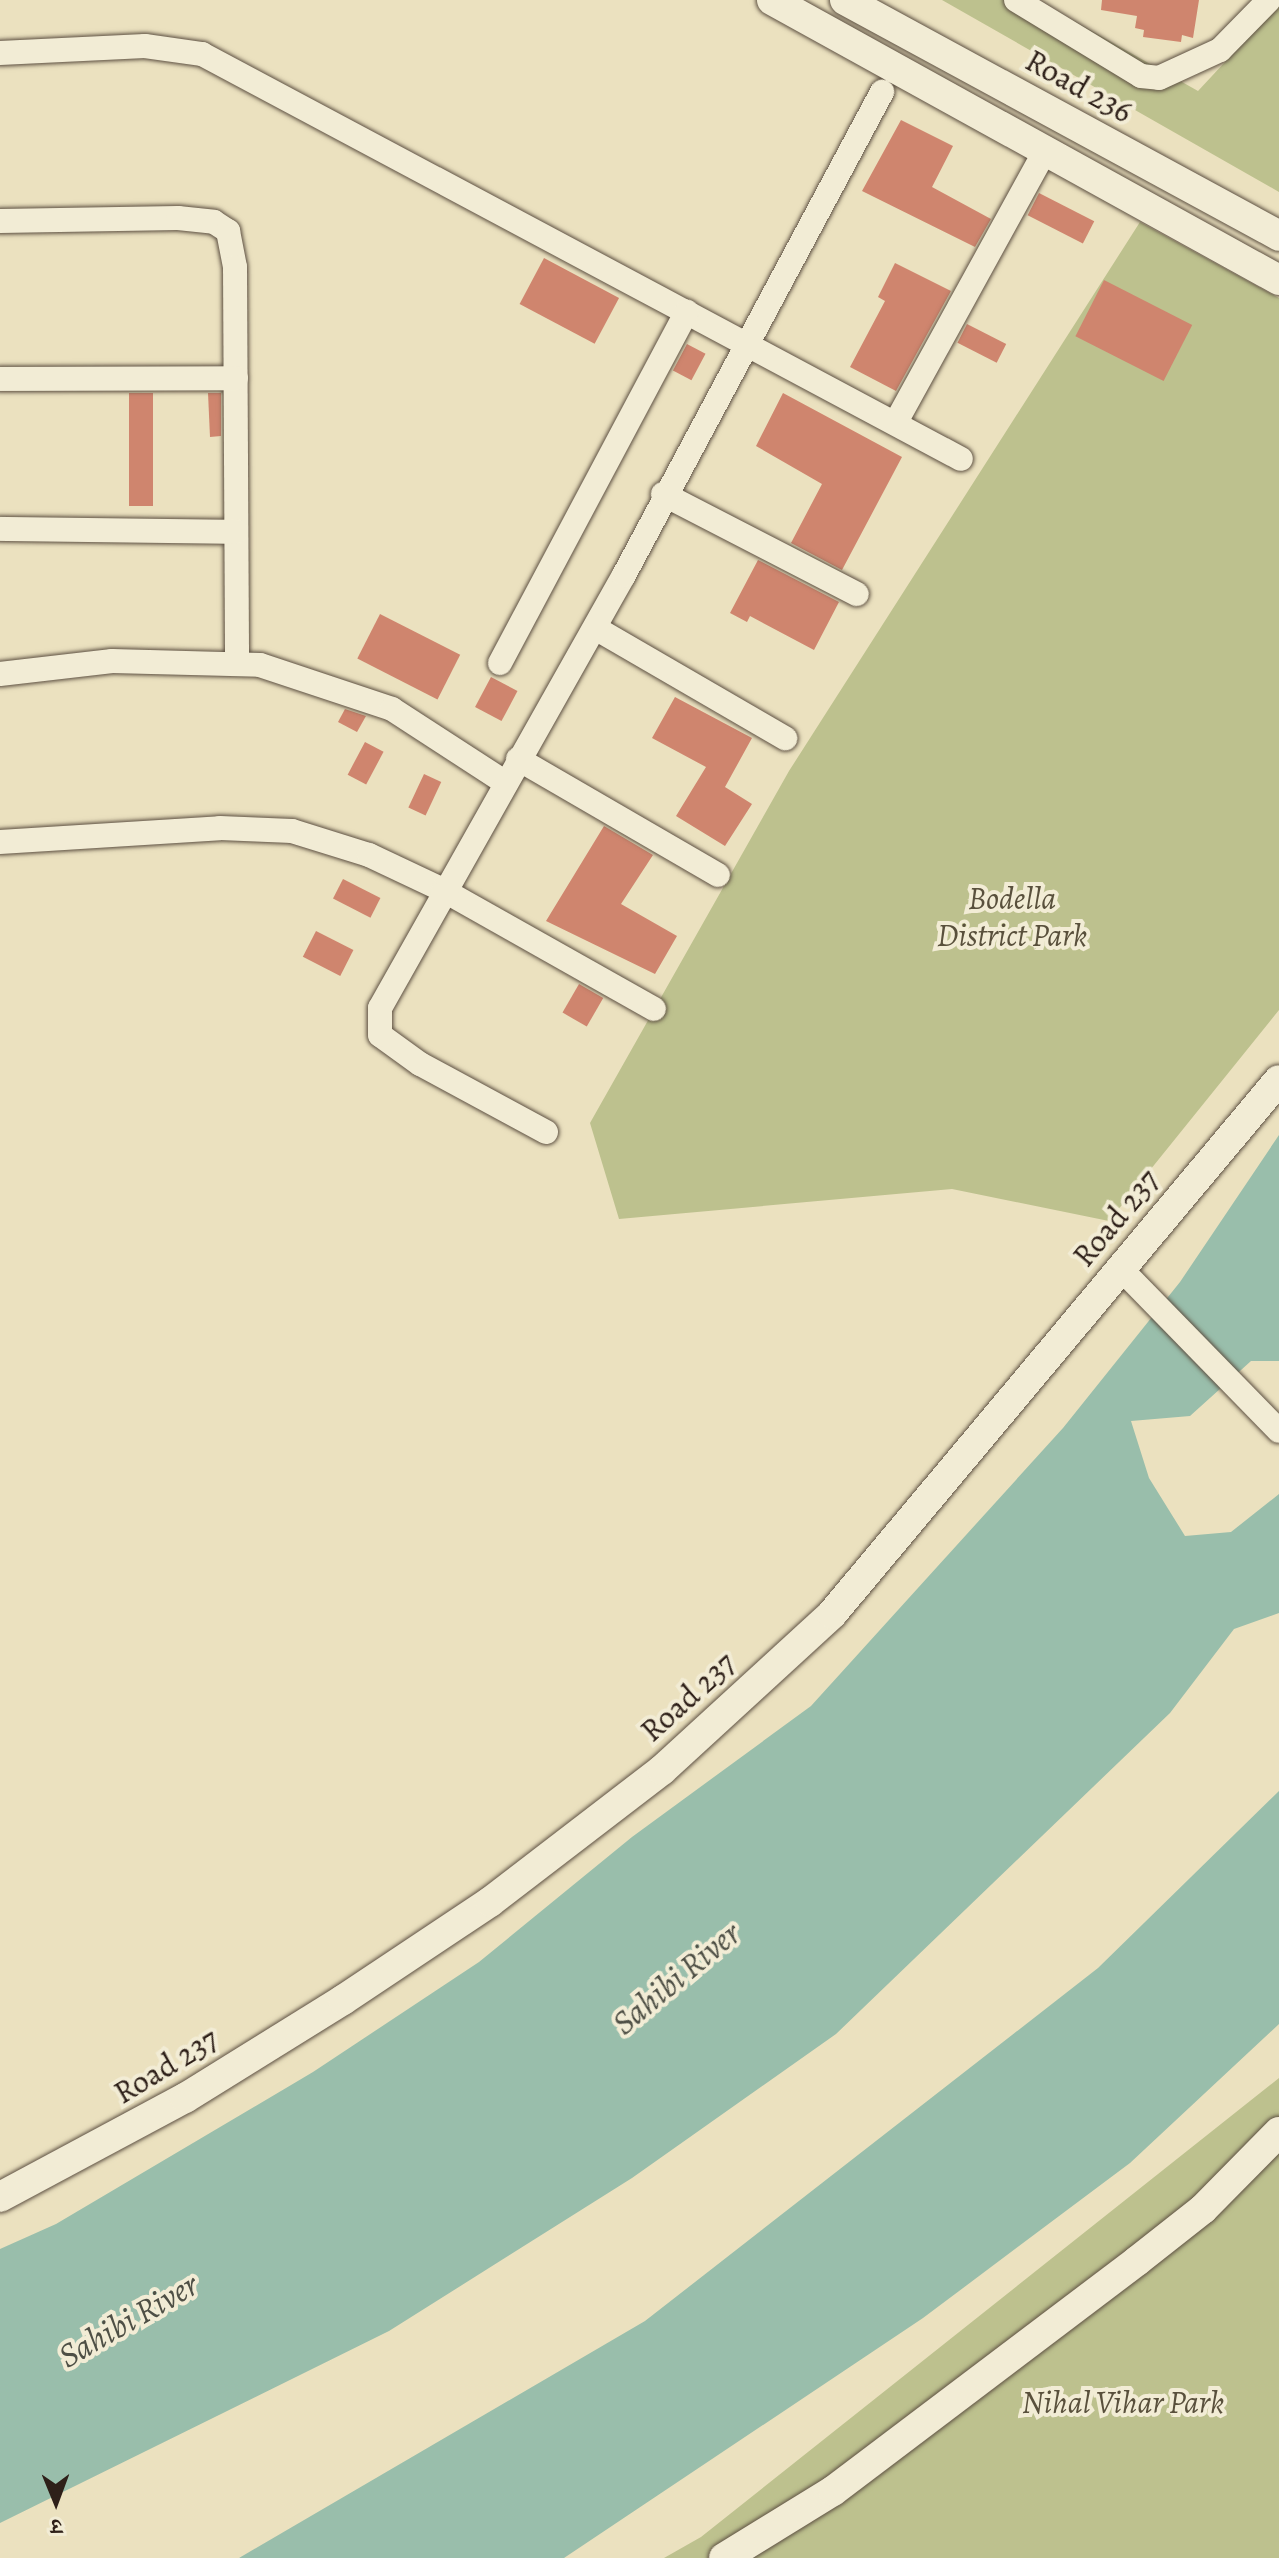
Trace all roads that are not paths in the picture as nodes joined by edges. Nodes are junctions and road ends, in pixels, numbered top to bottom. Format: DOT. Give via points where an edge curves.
graph roads {
  1 [pos="772,0"];
  2 [pos="845,0"];
  3 [pos="1016,0"];
  4 [pos="1269,0"];
  5 [pos="0,53"];
  6 [pos="882,92"];
  7 [pos="1045,151"];
  8 [pos="0,221"];
  9 [pos="1279,236"];
  10 [pos="1279,280"];
  11 [pos="687,312"];
  12 [pos="744,342"];
  13 [pos="236,378"];
  14 [pos="0,379"];
  15 [pos="896,422"];
  16 [pos="961,459"];
  17 [pos="663,494"];
  18 [pos="0,529"];
  19 [pos="236,532"];
  20 [pos="857,594"];
  21 [pos="595,628"];
  22 [pos="237,662"];
  23 [pos="500,663"];
  24 [pos="0,674"];
  25 [pos="785,738"];
  26 [pos="518,759"];
  27 [pos="506,783"];
  28 [pos="0,842"];
  29 [pos="718,875"];
  30 [pos="443,890"];
  31 [pos="654,1009"];
  32 [pos="1279,1080"];
  33 [pos="546,1132"];
  34 [pos="1121,1269"];
  35 [pos="1279,1431"];
  36 [pos="1279,2132"];
  37 [pos="0,2197"];
  38 [pos="724,2558"];
  1 -- 7 [label="street"];
  2 -- 9 [label="street, Road 236"];
  3 -- 4 [label="street" via="1141,76 1159,78 1220,50"];
  5 -- 11 [label="street" via="145,46 202,54"];
  6 -- 12 [label="street"];
  7 -- 10 [label="street"];
  7 -- 15 [label="street"];
  8 -- 13 [label="street" via="178,218 221,226 228,231 235,267"];
  11 -- 12 [label="street"];
  11 -- 23 [label="street"];
  12 -- 15 [label="street"];
  12 -- 17 [label="street"];
  13 -- 14 [label="street"];
  13 -- 19 [label="street"];
  15 -- 16 [label="street"];
  17 -- 20 [label="street"];
  17 -- 21 [label="street"];
  18 -- 19 [label="street"];
  19 -- 22 [label="street"];
  21 -- 25 [label="street"];
  21 -- 26 [label="street"];
  22 -- 24 [label="street" via="112,661"];
  22 -- 27 [label="street" via="348,690 392,709"];
  26 -- 27 [label="street"];
  26 -- 29 [label="street"];
  27 -- 30 [label="street"];
  28 -- 30 [label="street" via="220,828 292,831 369,855"];
  30 -- 31 [label="street"];
  30 -- 33 [label="street" via="380,1008 380,1035 420,1064"];
  32 -- 34 [label="street, Road 237"];
  34 -- 35 [label="street"];
  34 -- 37 [label="street, Road 237" via="832,1614 662,1770 490,1902 343,2000 185,2098"];
  36 -- 38 [label="street" via="1203,2209 1137,2261 833,2491"];
}
